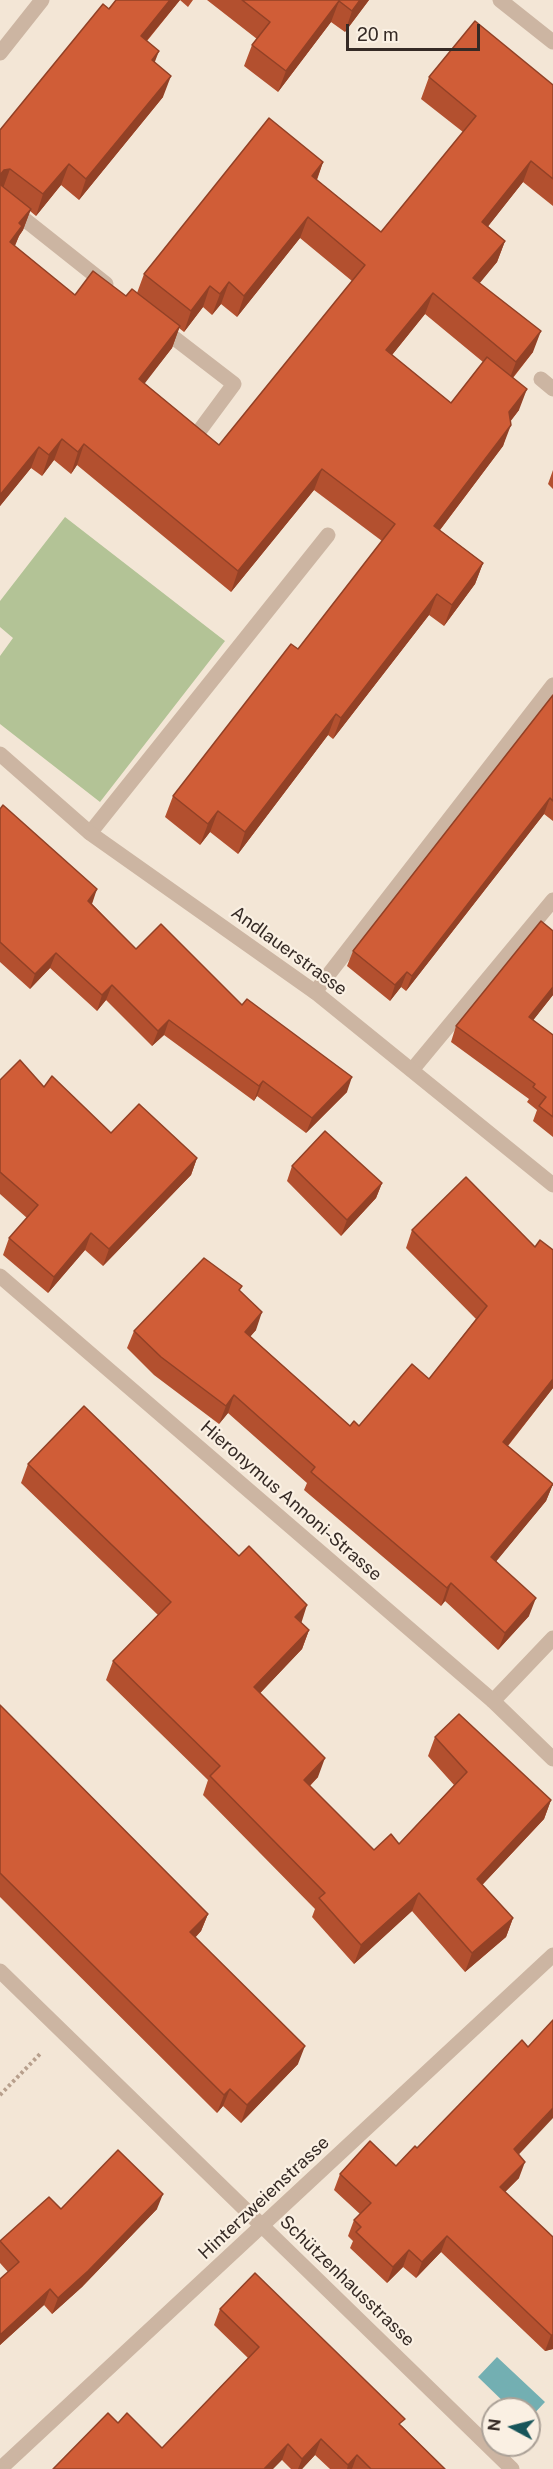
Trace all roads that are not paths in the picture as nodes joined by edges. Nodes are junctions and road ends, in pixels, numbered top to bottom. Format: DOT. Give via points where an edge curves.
graph roads {
  1 [pos="42,0"];
  2 [pos="500,0"];
  3 [pos="553,42"];
  4 [pos="0,53"];
  5 [pos="0,200"];
  6 [pos="122,296"];
  7 [pos="150,318"];
  8 [pos="200,430"];
  9 [pos="328,535"];
  10 [pos="553,685"];
  11 [pos="0,754"];
  12 [pos="90,833"];
  13 [pos="553,900"];
  14 [pos="315,992"];
  15 [pos="412,1070"];
  16 [pos="553,1185"];
  17 [pos="0,1276"];
  18 [pos="553,1638"];
  19 [pos="493,1701"];
  20 [pos="553,1759"];
  21 [pos="553,1955"];
  22 [pos="0,1971"];
  23 [pos="262,2226"];
  24 [pos="0,2469"];
  25 [pos="512,2469"];
  1 -- 4 [label="street"];
  2 -- 3 [label="street"];
  5 -- 6 [label="street"];
  7 -- 8 [label="street" via="234,384"];
  9 -- 12 [label="street"];
  10 -- 14 [label="street"];
  11 -- 12 [label="street, Andlauerstrasse"];
  12 -- 14 [label="street, Andlauerstrasse"];
  13 -- 15 [label="street"];
  14 -- 15 [label="street, Andlauerstrasse"];
  15 -- 16 [label="street, Andlauerstrasse"];
  17 -- 19 [label="street, Hieronymus Annoni-Strasse"];
  18 -- 19 [label="street"];
  19 -- 20 [label="street, Hieronymus Annoni-Strasse"];
  21 -- 23 [label="street, Hinterzweienstrasse"];
  22 -- 23 [label="street, Schützenhausstrasse"];
  23 -- 24 [label="street, Hinterzweienstrasse"];
  23 -- 25 [label="street, Schützenhausstrasse"];
}
